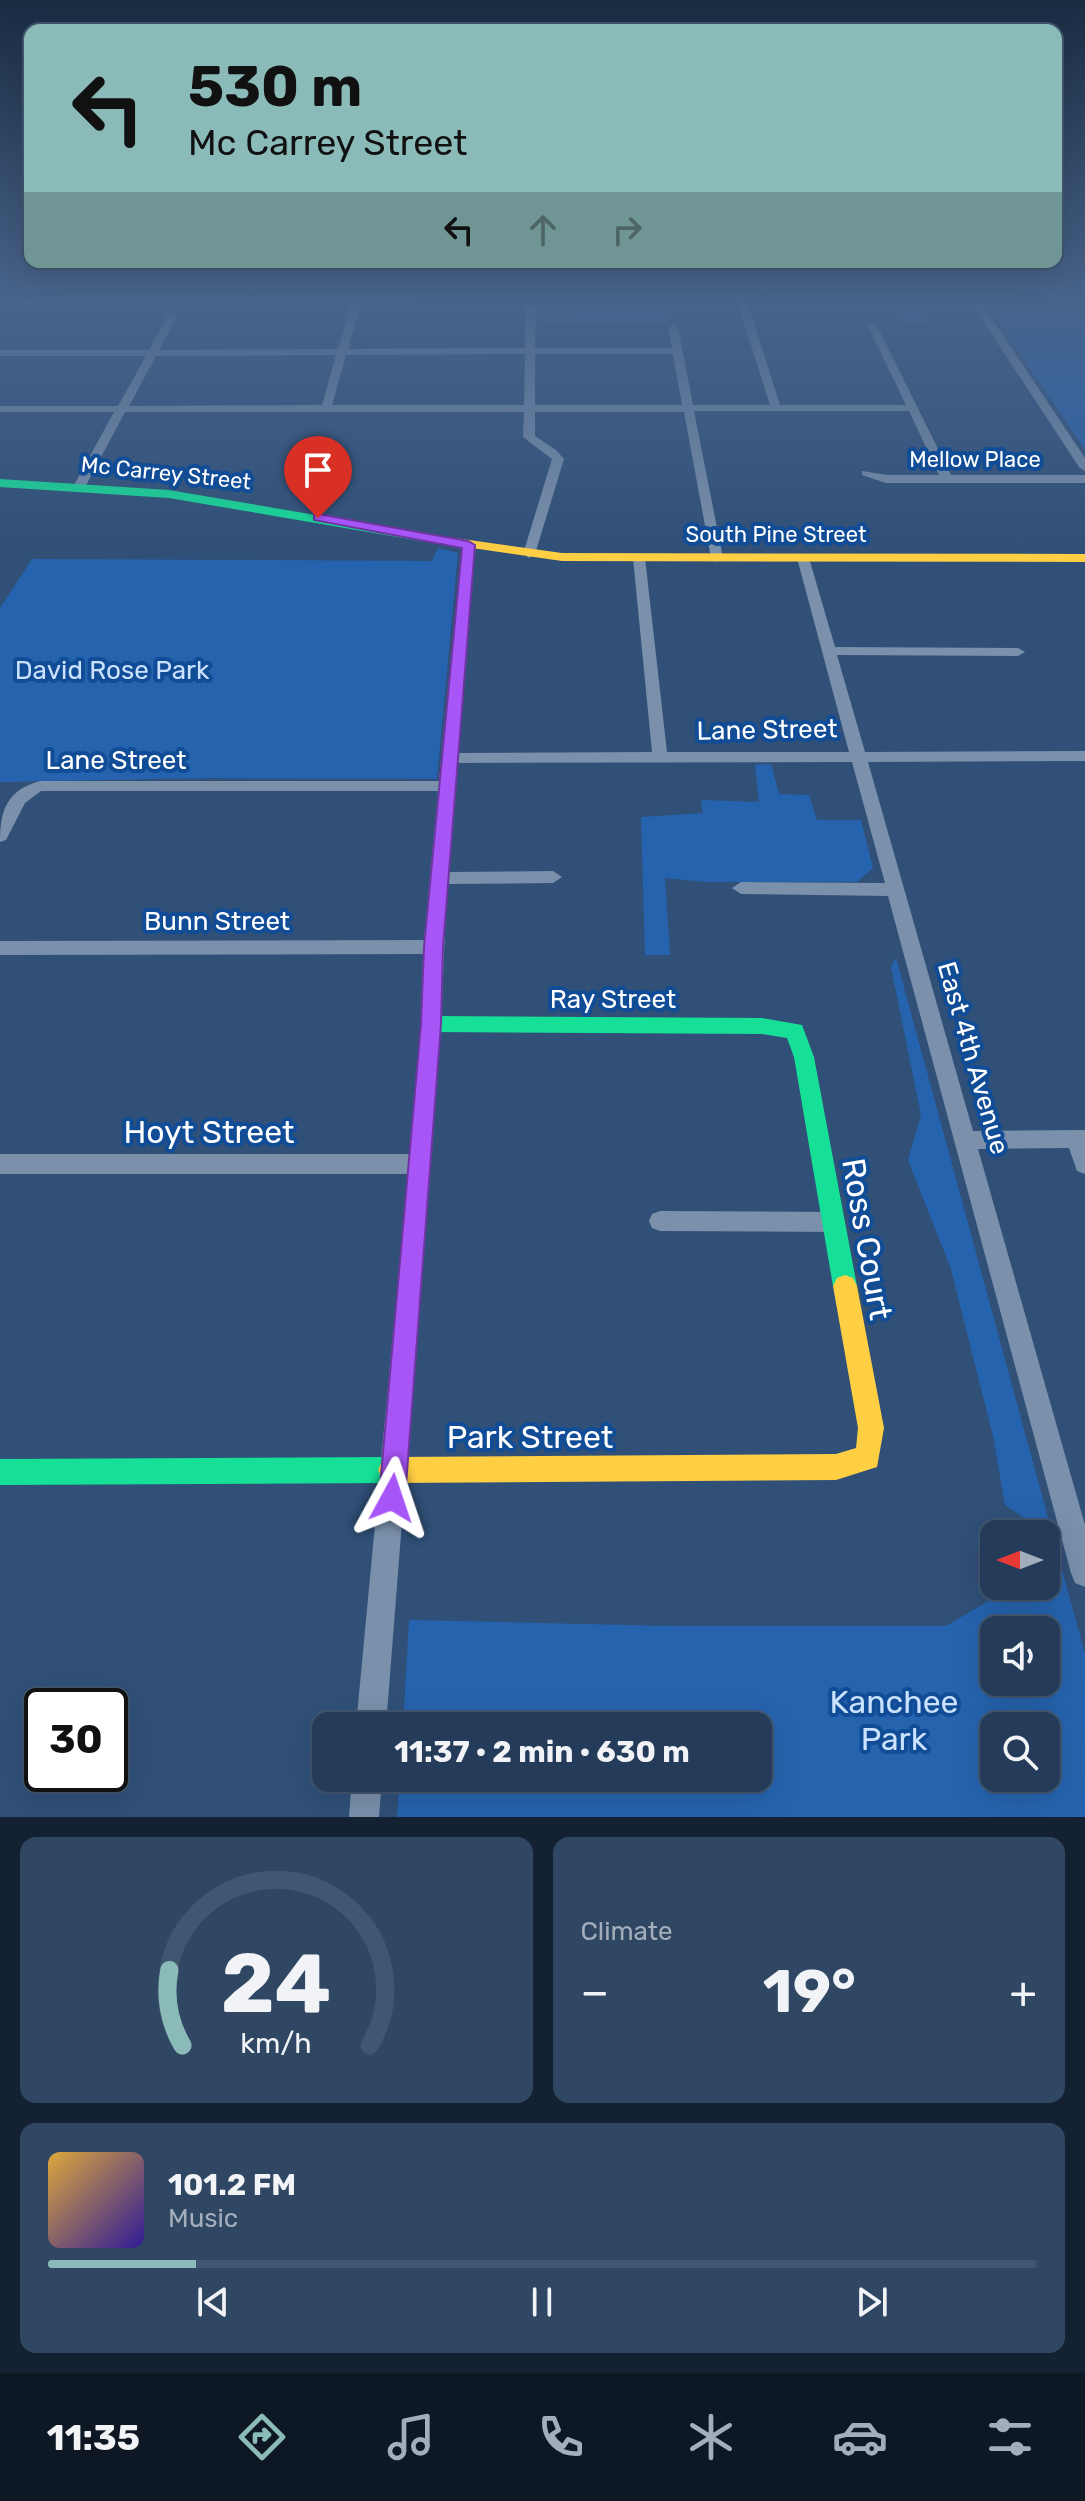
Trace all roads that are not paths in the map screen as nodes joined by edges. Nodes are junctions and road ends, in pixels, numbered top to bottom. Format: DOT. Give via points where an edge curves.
graph roads {
  1 [pos="137,383"];
  2 [pos="333,383"];
  3 [pos="530,383"];
  4 [pos="685,383"];
  5 [pos="768,383"];
  6 [pos="899,383"];
  7 [pos="1029,383"];
  8 [pos="776,408"];
  9 [pos="911,408"];
  10 [pos="0,409"];
  11 [pos="326,409"];
  12 [pos="530,409"];
  13 [pos="691,409"];
  14 [pos="121,410"];
  15 [pos="1085,467"];
  16 [pos="866,473"];
  17 [pos="947,479"];
  18 [pos="1085,479"];
  19 [pos="0,483"];
  20 [pos="79,487"];
  21 [pos="468,545"];
  22 [pos="529,554"];
  23 [pos="639,558"];
  24 [pos="717,558"];
  25 [pos="803,558"];
  26 [pos="1085,558"];
  27 [pos="827,651"];
  28 [pos="1018,652"];
  29 [pos="855,755"];
  30 [pos="1081,756"];
  31 [pos="450,758"];
  32 [pos="660,758"];
  33 [pos="1085,775"];
  34 [pos="448,786"];
  35 [pos="0,836"];
  36 [pos="553,877"];
  37 [pos="440,878"];
  38 [pos="741,888"];
  39 [pos="895,890"];
  40 [pos="433,947"];
  41 [pos="0,948"];
  42 [pos="431,1024"];
  43 [pos="795,1031"];
  44 [pos="1081,1139"];
  45 [pos="965,1140"];
  46 [pos="0,1164"];
  47 [pos="418,1164"];
  48 [pos="1085,1164"];
  49 [pos="660,1221"];
  50 [pos="834,1222"];
  51 [pos="868,1458"];
  52 [pos="395,1468"];
  53 [pos="0,1472"];
  54 [pos="1085,1573"];
  55 [pos="372,1712"];
  56 [pos="366,1792"];
  57 [pos="364,1817"];
  1 -- 14 [label="street"];
  2 -- 11 [label="street"];
  3 -- 12 [label="street"];
  4 -- 13 [label="street"];
  5 -- 8 [label="street"];
  6 -- 9 [label="street"];
  7 -- 15 [label="street"];
  8 -- 9 [label="street"];
  8 -- 13 [label="street"];
  9 -- 17 [label="street"];
  10 -- 14 [label="street"];
  11 -- 12 [label="street"];
  11 -- 14 [label="street"];
  12 -- 13 [label="street"];
  12 -- 22 [label="street" via="529,437 558,459"];
  13 -- 24 [label="street"];
  14 -- 20 [label="street"];
  16 -- 17 [label="street, Mellow Place" via="886,479"];
  17 -- 18 [label="street, Mellow Place"];
  19 -- 20 [label="street, Mc Carrey Street"];
  20 -- 21 [label="street, Mc Carrey Street" via="248,505"];
  21 -- 22 [label="street, South Pine Street"];
  21 -- 31 [label="street"];
  22 -- 23 [label="street, South Pine Street"];
  23 -- 24 [label="street, South Pine Street"];
  23 -- 32 [label="street"];
  24 -- 25 [label="street, South Pine Street"];
  25 -- 26 [label="street, South Pine Street"];
  25 -- 27 [label="street, East 4th Avenue"];
  27 -- 28 [label="street"];
  27 -- 29 [label="street, East 4th Avenue"];
  29 -- 30 [label="street, Lane Street"];
  29 -- 32 [label="street, Lane Street"];
  29 -- 39 [label="street, East 4th Avenue"];
  30 -- 33 [label="street"];
  31 -- 32 [label="street, Lane Street"];
  31 -- 34 [label="street"];
  34 -- 35 [label="street, Lane Street" via="40,786 25,789"];
  34 -- 37 [label="street"];
  36 -- 37 [label="street"];
  37 -- 40 [label="street"];
  38 -- 39 [label="street"];
  39 -- 45 [label="street, East 4th Avenue"];
  40 -- 41 [label="street, Bunn Street"];
  40 -- 42 [label="street"];
  42 -- 43 [label="street, Ray Street" via="762,1026"];
  42 -- 47 [label="street"];
  43 -- 50 [label="street, Ross Court"];
  44 -- 45 [label="street"];
  44 -- 48 [label="street"];
  45 -- 54 [label="street, East 4th Avenue"];
  46 -- 47 [label="street, Hoyt Street"];
  47 -- 52 [label="street"];
  49 -- 50 [label="street"];
  50 -- 51 [label="street, Ross Court" via="871,1428"];
  51 -- 52 [label="street, Park Street" via="836,1467"];
  52 -- 53 [label="street, Park Street"];
  52 -- 55 [label="street"];
  56 -- 57 [label="street"];
}
